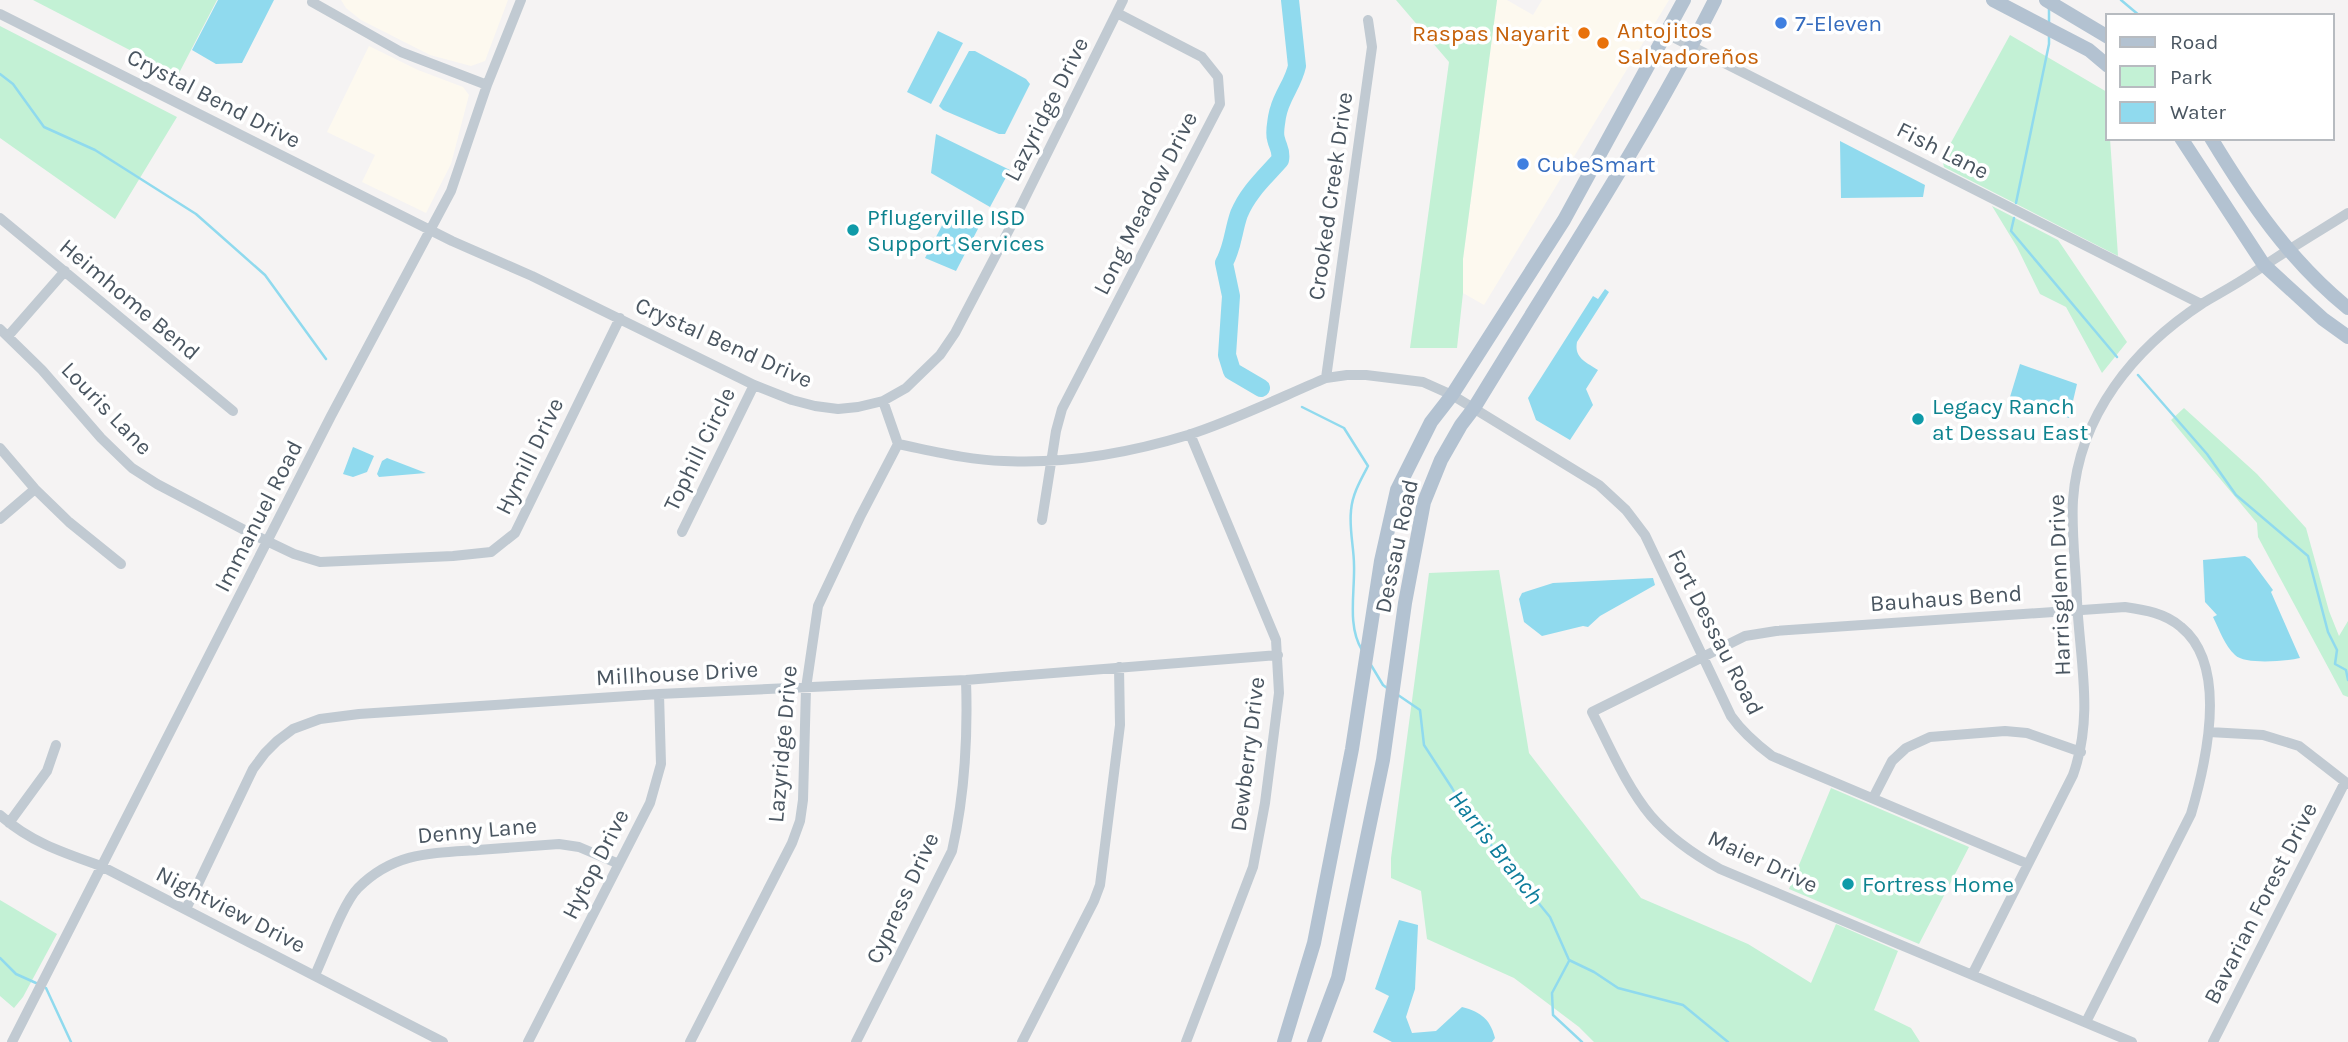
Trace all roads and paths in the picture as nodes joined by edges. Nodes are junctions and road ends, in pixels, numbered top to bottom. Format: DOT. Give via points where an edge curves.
graph roads {
  1 [pos="313,0"];
  2 [pos="521,0"];
  3 [pos="1123,0"];
  4 [pos="1684,0"];
  5 [pos="1716,0"];
  6 [pos="1993,0"];
  7 [pos="2046,0"];
  8 [pos="1117,13"];
  9 [pos="0,14"];
  10 [pos="1367,20"];
  11 [pos="1667,34"];
  12 [pos="2106,36"];
  13 [pos="1692,47"];
  14 [pos="2089,50"];
  15 [pos="2106,54"];
  16 [pos="2106,64"];
  17 [pos="487,85"];
  18 [pos="2182,140"];
  19 [pos="2212,140"];
  20 [pos="2348,214"];
  21 [pos="0,218"];
  22 [pos="431,230"];
  23 [pos="2288,250"];
  24 [pos="2264,265"];
  25 [pos="65,271"];
  26 [pos="2201,304"];
  27 [pos="2348,308"];
  28 [pos="620,318"];
  29 [pos="4,332"];
  30 [pos="2348,337"];
  31 [pos="1326,378"];
  32 [pos="754,384"];
  33 [pos="1451,395"];
  34 [pos="883,401"];
  35 [pos="1474,408"];
  36 [pos="233,411"];
  37 [pos="1190,434"];
  38 [pos="898,444"];
  39 [pos="0,448"];
  40 [pos="1052,459"];
  41 [pos="35,489"];
  42 [pos="0,519"];
  43 [pos="1042,520"];
  44 [pos="682,532"];
  45 [pos="268,543"];
  46 [pos="121,564"];
  47 [pos="2078,611"];
  48 [pos="1278,655"];
  49 [pos="1703,656"];
  50 [pos="1119,667"];
  51 [pos="966,680"];
  52 [pos="806,688"];
  53 [pos="659,694"];
  54 [pos="1592,712"];
  55 [pos="2208,732"];
  56 [pos="56,745"];
  57 [pos="2081,752"];
  58 [pos="2346,783"];
  59 [pos="1873,798"];
  60 [pos="4,819"];
  61 [pos="619,863"];
  62 [pos="2028,864"];
  63 [pos="101,866"];
  64 [pos="186,909"];
  65 [pos="1973,973"];
  66 [pos="315,975"];
  67 [pos="2086,1022"];
  68 [pos="12,1042"];
  69 [pos="443,1042"];
  70 [pos="528,1042"];
  71 [pos="690,1042"];
  72 [pos="856,1042"];
  73 [pos="1023,1042"];
  74 [pos="1186,1042"];
  75 [pos="1284,1042"];
  76 [pos="1314,1042"];
  77 [pos="2132,1042"];
  78 [pos="2213,1042"];
  1 -- 17 [label="street" via="401,52"];
  2 -- 17 [label="street, Immanuel Road"];
  3 -- 8 [label="street, Lazyridge Drive"];
  4 -- 11 [label="main road, Dessau Road"];
  5 -- 13 [label="main road, Dessau Road"];
  6 -- 14 [label="main road"];
  7 -- 12 [label="main road"];
  8 -- 34 [label="street, Lazyridge Drive" via="955,332 923,373"];
  8 -- 40 [label="street, Long Meadow Drive" via="1202,57 1218,77 1220,104 1062,410"];
  9 -- 22 [label="street, Crystal Bend Drive"];
  10 -- 31 [label="street, Crooked Creek Drive" via="1373,47"];
  11 -- 13 [label="street, Fish Lane"];
  11 -- 33 [label="main road, Dessau Road" via="1564,220"];
  13 -- 26 [label="street, Fish Lane"];
  13 -- 35 [label="main road, Dessau Road"];
  14 -- 15 [label="main road"];
  14 -- 16 [label="main road"];
  17 -- 22 [label="street, Immanuel Road" via="460,169"];
  18 -- 24 [label="main road"];
  19 -- 23 [label="main road" via="2242,190"];
  20 -- 23 [label="street, Harrisglenn Drive"];
  21 -- 25 [label="street, Heimhome Bend"];
  22 -- 28 [label="street, Crystal Bend Drive"];
  22 -- 45 [label="street, Immanuel Road"];
  23 -- 24 [label="street, Harrisglenn Drive"];
  23 -- 27 [label="main road"];
  24 -- 26 [label="street, Harrisglenn Drive"];
  24 -- 30 [label="main road"];
  25 -- 29 [label="street"];
  25 -- 36 [label="street, Heimhome Bend"];
  26 -- 47 [label="street, Harrisglenn Drive" via="2128,367 2096,414 2073,500"];
  28 -- 32 [label="street, Crystal Bend Drive"];
  28 -- 45 [label="street, Hymill Drive" via="515,533 491,552 320,562"];
  29 -- 45 [label="street, Louris Lane" via="132,468"];
  31 -- 33 [label="street" via="1366,375 1423,382"];
  31 -- 37 [label="street"];
  32 -- 34 [label="street, Crystal Bend Drive" via="815,406 848,408"];
  32 -- 44 [label="street, Tophill Circle"];
  33 -- 35 [label="street, Fort Dessau Road"];
  33 -- 75 [label="main road, Dessau Road" via="1431,422 1398,488 1314,943"];
  34 -- 38 [label="street"];
  35 -- 49 [label="street, Fort Dessau Road" via="1599,485 1626,510 1645,536"];
  35 -- 76 [label="main road, Dessau Road" via="1441,460 1424,502 1383,760 1338,978"];
  37 -- 40 [label="street" via="1111,454"];
  37 -- 48 [label="street, Dewberry Drive" via="1270,623"];
  38 -- 40 [label="street" via="992,460"];
  38 -- 52 [label="street, Lazyridge Drive" via="818,606"];
  39 -- 41 [label="street"];
  40 -- 43 [label="street, Long Meadow Drive"];
  41 -- 42 [label="street"];
  41 -- 46 [label="street"];
  45 -- 63 [label="street, Immanuel Road"];
  47 -- 49 [label="street, Bauhaus Bend" via="1776,631 1745,636"];
  47 -- 55 [label="street, Bauhaus Bend" via="2125,607 2166,617 2182,627 2206,671"];
  47 -- 57 [label="street, Harrisglenn Drive" via="2086,716"];
  48 -- 50 [label="street, Millhouse Drive"];
  48 -- 74 [label="street, Dewberry Drive" via="1274,739 1253,867"];
  49 -- 54 [label="street, Bauhaus Bend"];
  49 -- 59 [label="street, Fort Dessau Road" via="1731,716 1755,744 1772,756"];
  50 -- 51 [label="street, Millhouse Drive"];
  50 -- 73 [label="street" via="1119,725 1100,885"];
  51 -- 52 [label="street, Millhouse Drive"];
  51 -- 72 [label="street, Cypress Drive" via="966,767 952,851"];
  52 -- 53 [label="street, Millhouse Drive"];
  52 -- 71 [label="street, Lazyridge Drive" via="800,821"];
  53 -- 61 [label="street, Hytop Drive" via="658,779"];
  53 -- 64 [label="street, Millhouse Drive" via="359,714 320,719 293,729 253,769"];
  54 -- 65 [label="street, Maier Drive" via="1652,817 1696,855"];
  55 -- 58 [label="street" via="2263,735 2299,746"];
  55 -- 67 [label="street, Bauhaus Bend" via="2191,814"];
  56 -- 60 [label="street" via="47,771"];
  57 -- 59 [label="street" via="2026,733 1930,737 1906,748 1892,761"];
  57 -- 62 [label="street, Harrisglenn Drive"];
  58 -- 78 [label="street, Bavarian Forest Drive"];
  59 -- 62 [label="street, Fort Dessau Road"];
  60 -- 63 [label="street, Nightview Drive" via="50,848"];
  61 -- 66 [label="street, Denny Lane" via="559,844 424,853 397,861 357,889"];
  61 -- 70 [label="street, Hytop Drive"];
  62 -- 65 [label="street, Harrisglenn Drive"];
  63 -- 64 [label="street, Nightview Drive"];
  63 -- 68 [label="street, Immanuel Road"];
  64 -- 66 [label="street, Nightview Drive"];
  65 -- 67 [label="street, Maier Drive"];
  66 -- 69 [label="street, Nightview Drive"];
  67 -- 77 [label="street, Maier Drive"];
}
